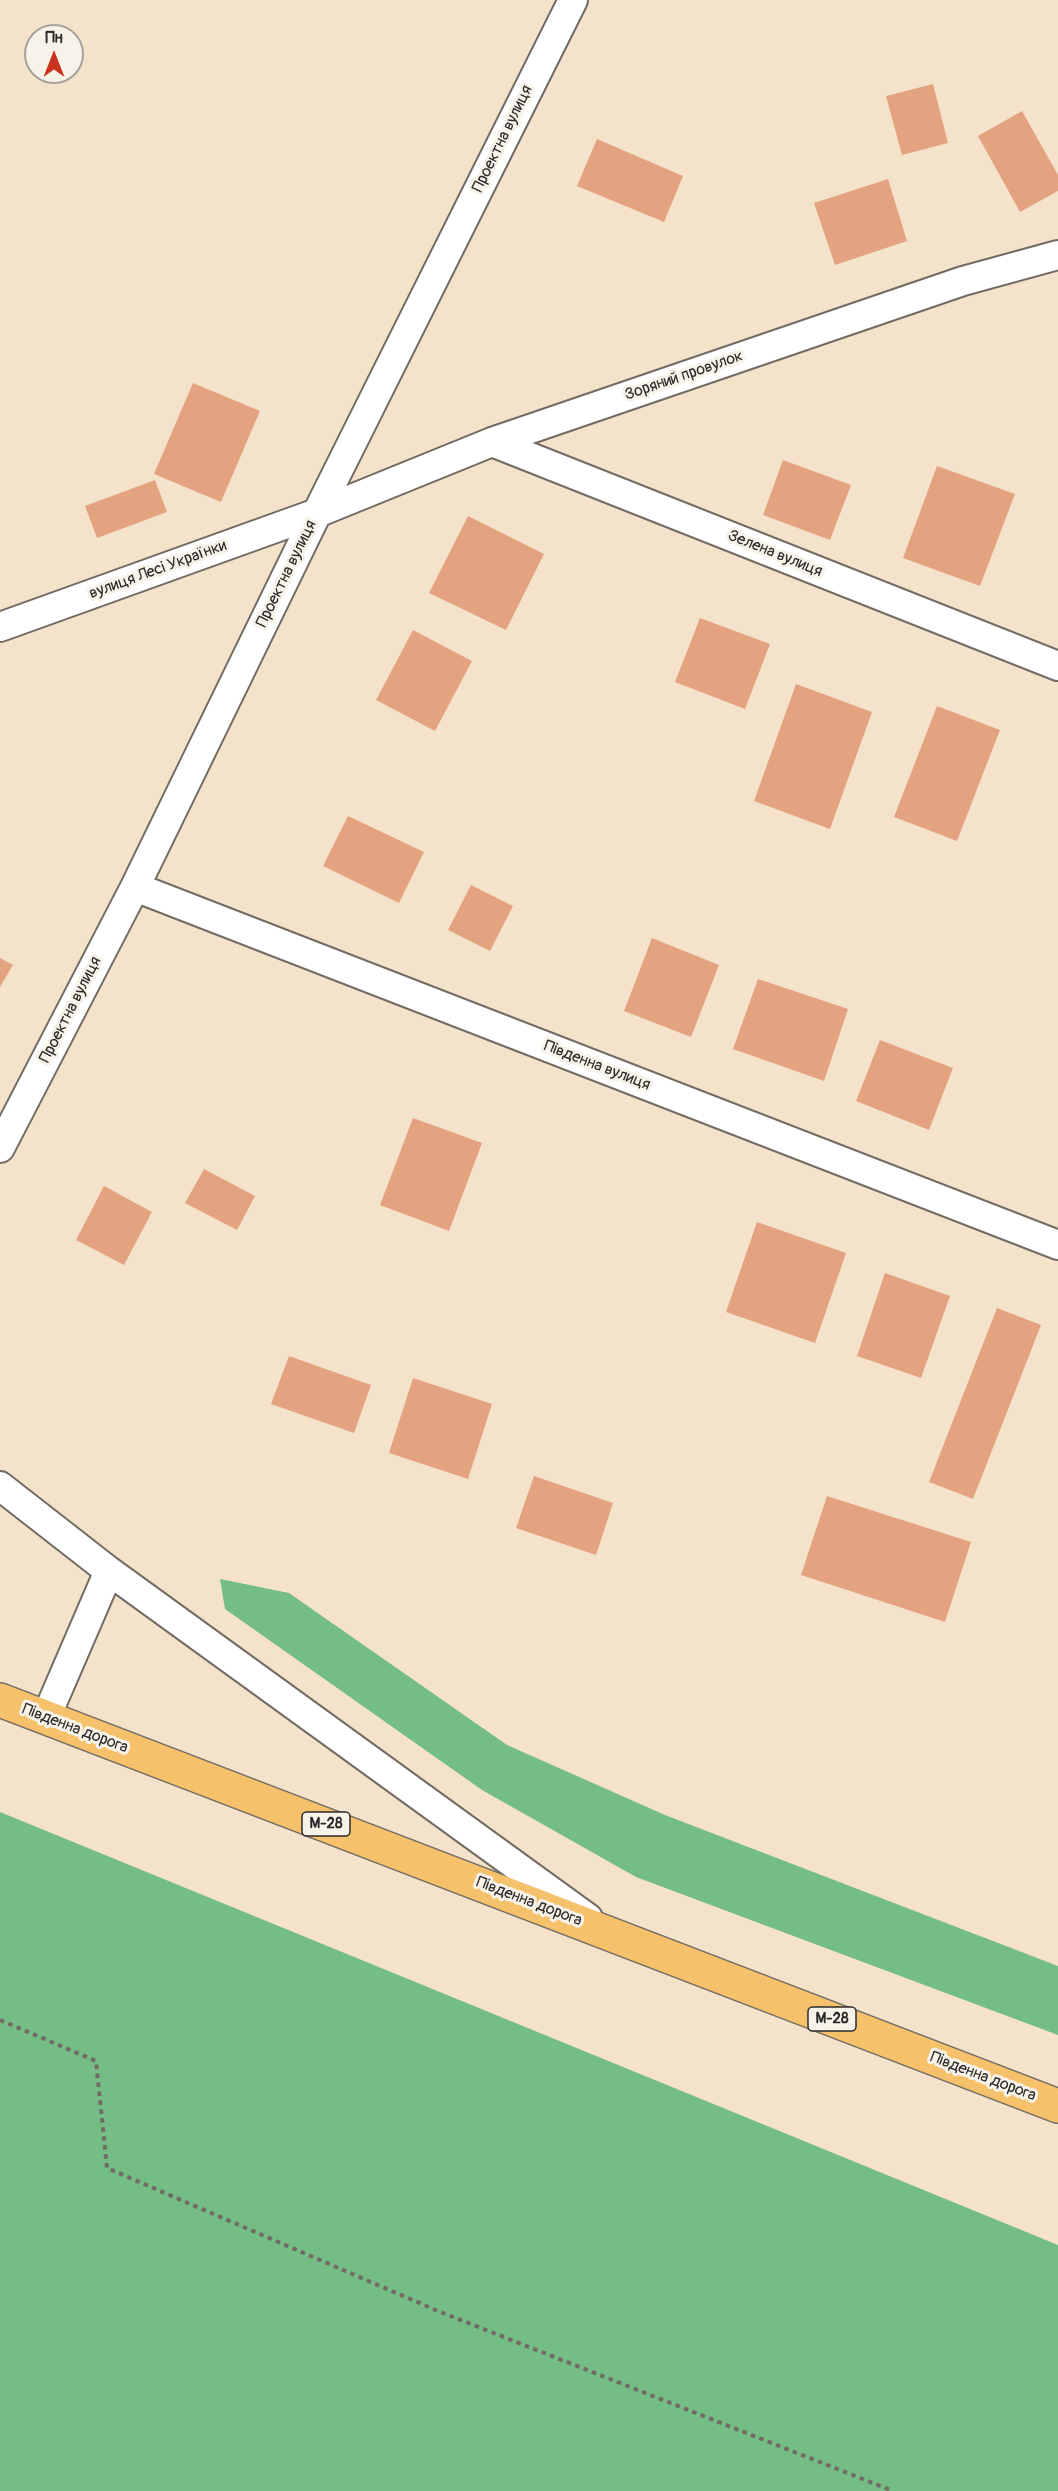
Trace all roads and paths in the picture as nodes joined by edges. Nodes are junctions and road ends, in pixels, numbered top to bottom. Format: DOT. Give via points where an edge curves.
graph roads {
  1 [pos="573,0"];
  2 [pos="1058,255"];
  3 [pos="492,441"];
  4 [pos="317,513"];
  5 [pos="0,627"];
  6 [pos="1058,666"];
  7 [pos="135,887"];
  8 [pos="0,1148"];
  9 [pos="1058,1245"];
  10 [pos="0,1486"];
  11 [pos="109,1571"];
  12 [pos="0,1700"];
  13 [pos="46,1717"];
  14 [pos="606,1932"];
  15 [pos="0,2020"];
  16 [pos="1058,2106"];
  17 [pos="893,2491"];
  1 -- 4 [label="street, Проектна вулиця"];
  2 -- 3 [label="street, Зоряний провулок" via="963,281"];
  3 -- 4 [label="street, Зоряний провулок"];
  3 -- 6 [label="street, Зелена вулиця"];
  4 -- 5 [label="street, вулиця Лесі Українки"];
  4 -- 7 [label="street, Проектна вулиця"];
  7 -- 8 [label="street, Проектна вулиця"];
  7 -- 9 [label="street, Південна вулиця"];
  10 -- 11 [label="street"];
  11 -- 13 [label="street"];
  11 -- 14 [label="street"];
  12 -- 13 [label="highway, Південна дорога / М-28"];
  13 -- 14 [label="highway, Південна дорога / М-28"];
  14 -- 16 [label="highway, Південна дорога / М-28"];
  15 -- 17 [label="path" via="96,2061 107,2168 438,2311"];
}
